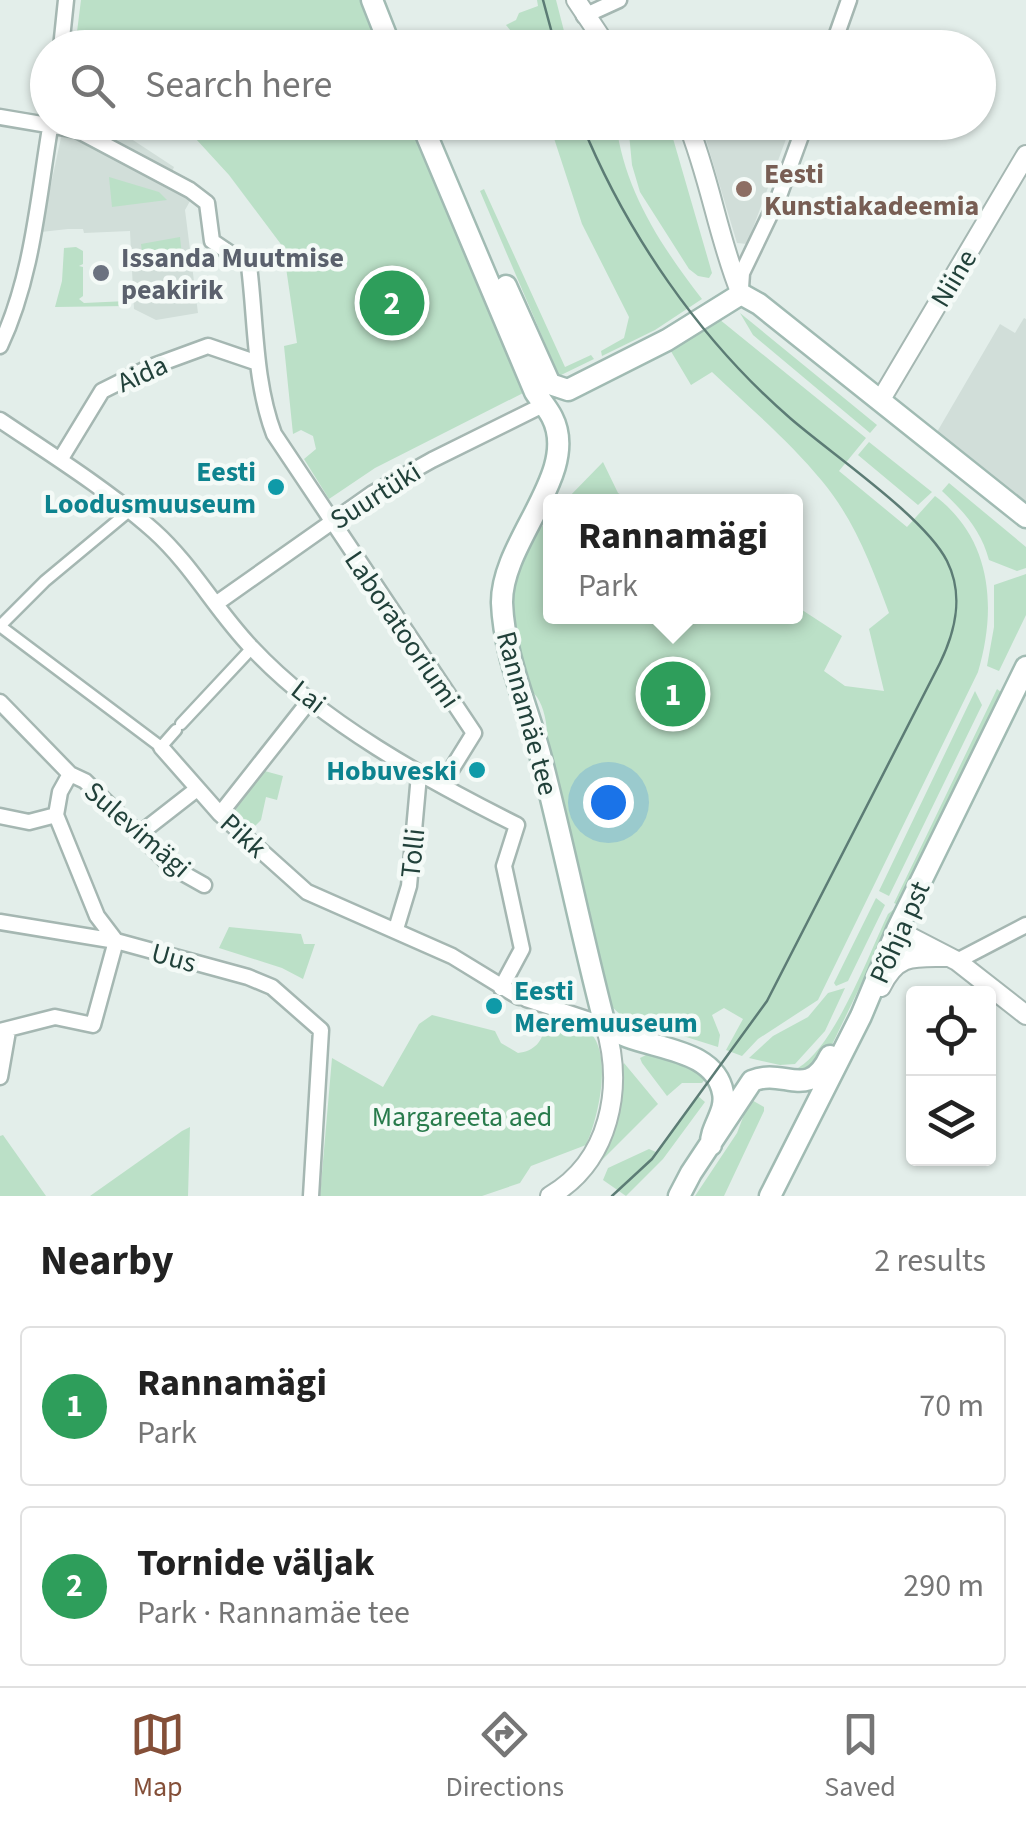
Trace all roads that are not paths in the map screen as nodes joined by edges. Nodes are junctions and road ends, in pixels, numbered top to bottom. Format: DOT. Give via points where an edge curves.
graph roads {
  1 [pos="66,0"];
  2 [pos="372,0"];
  3 [pos="384,0"];
  4 [pos="620,0"];
  5 [pos="849,0"];
  6 [pos="580,8"];
  7 [pos="63,30"];
  8 [pos="383,30"];
  9 [pos="394,30"];
  10 [pos="595,30"];
  11 [pos="838,30"];
  12 [pos="0,116"];
  13 [pos="30,120"];
  14 [pos="47,140"];
  15 [pos="97,140"];
  16 [pos="430,140"];
  17 [pos="438,140"];
  18 [pos="694,140"];
  19 [pos="799,140"];
  20 [pos="1026,154"];
  21 [pos="741,294"];
  22 [pos="0,346"];
  23 [pos="258,363"];
  24 [pos="880,401"];
  25 [pos="543,405"];
  26 [pos="0,420"];
  27 [pos="60,460"];
  28 [pos="545,494"];
  29 [pos="543,497"];
  30 [pos="128,512"];
  31 [pos="1026,517"];
  32 [pos="330,522"];
  33 [pos="217,603"];
  34 [pos="0,626"];
  35 [pos="252,648"];
  36 [pos="1026,666"];
  37 [pos="310,700"];
  38 [pos="0,702"];
  39 [pos="161,746"];
  40 [pos="70,774"];
  41 [pos="419,775"];
  42 [pos="442,784"];
  43 [pos="198,788"];
  44 [pos="56,814"];
  45 [pos="220,814"];
  46 [pos="0,816"];
  47 [pos="138,835"];
  48 [pos="204,885"];
  49 [pos="0,922"];
  50 [pos="1026,924"];
  51 [pos="396,929"];
  52 [pos="898,930"];
  53 [pos="116,941"];
  54 [pos="954,959"];
  55 [pos="501,988"];
  56 [pos="1026,1015"];
  57 [pos="861,1016"];
  58 [pos="605,1025"];
  59 [pos="4,1031"];
  60 [pos="0,1076"];
  61 [pos="711,1145"];
  62 [pos="691,1172"];
  63 [pos="311,1196"];
  64 [pos="550,1196"];
  65 [pos="661,1196"];
  66 [pos="679,1196"];
  67 [pos="770,1196"];
  1 -- 7 [label="street"];
  2 -- 8 [label="main road"];
  3 -- 9 [label="main road"];
  4 -- 6 [label="street"];
  5 -- 11 [label="street"];
  6 -- 10 [label="street"];
  12 -- 13 [label="street"];
  14 -- 22 [label="street" via="28,262"];
  15 -- 23 [label="street, Laboratooriumi" via="207,203 212,241 249,266"];
  16 -- 25 [label="main road, Rannamäe tee"];
  17 -- 21 [label="main road" via="550,384 568,390"];
  18 -- 21 [label="street"];
  19 -- 21 [label="street" via="742,273"];
  20 -- 24 [label="street, Niine"];
  21 -- 24 [label="main road"];
  23 -- 27 [label="street, Aida" via="208,346 148,368 102,391"];
  23 -- 32 [label="street, Laboratooriumi" via="274,434"];
  24 -- 31 [label="main road"];
  25 -- 28 [label="main road, Rannamäe tee" via="553,418 558,453"];
  25 -- 32 [label="street, Suurtüki" via="432,460"];
  26 -- 27 [label="street, Lai"];
  27 -- 30 [label="street, Lai"];
  29 -- 58 [label="main road, Rannamäe tee" via="509,560 504,632"];
  30 -- 33 [label="street, Lai" via="167,544"];
  30 -- 34 [label="street"];
  32 -- 33 [label="street, Suurtüki"];
  32 -- 42 [label="street, Laboratooriumi" via="474,733"];
  33 -- 35 [label="street, Lai"];
  34 -- 39 [label="street, Pikk"];
  35 -- 37 [label="street, Lai"];
  35 -- 39 [label="street"];
  36 -- 52 [label="main road, Põhja pst"];
  37 -- 41 [label="street, Lai"];
  37 -- 45 [label="street"];
  38 -- 40 [label="street, Sulevimägi"];
  39 -- 43 [label="street, Pikk"];
  40 -- 44 [label="street"];
  40 -- 47 [label="street, Sulevimägi"];
  41 -- 42 [label="street, Lai"];
  41 -- 51 [label="street, Tolli" via="409,886"];
  42 -- 55 [label="street, Lai" via="517,825 504,866 522,948"];
  43 -- 45 [label="street, Pikk"];
  43 -- 47 [label="street"];
  44 -- 46 [label="street" via="29,822"];
  44 -- 53 [label="street" via="96,916"];
  45 -- 51 [label="street, Pikk" via="307,892"];
  47 -- 48 [label="street, Sulevimägi"];
  49 -- 53 [label="street, Uus"];
  50 -- 54 [label="street"];
  51 -- 55 [label="street, Pikk"];
  52 -- 54 [label="street"];
  52 -- 57 [label="main road, Põhja pst"];
  52 -- 61 [label="main road" via="888,934 826,1065 796,1083 764,1076 752,1081"];
  53 -- 59 [label="street" via="94,1024 55,1016"];
  53 -- 63 [label="street, Uus" via="272,987 322,1030"];
  54 -- 56 [label="street"];
  54 -- 57 [label="street" via="899,962"];
  55 -- 58 [label="street, Pikk"];
  57 -- 67 [label="main road, Põhja pst"];
  58 -- 61 [label="main road" via="705,1065 720,1081 722,1112"];
  58 -- 64 [label="street, Rannamäe tee" via="613,1075 608,1122 580,1174"];
  59 -- 60 [label="street"];
  61 -- 62 [label="main road"];
  62 -- 65 [label="main road"];
  62 -- 66 [label="main road"];
}
